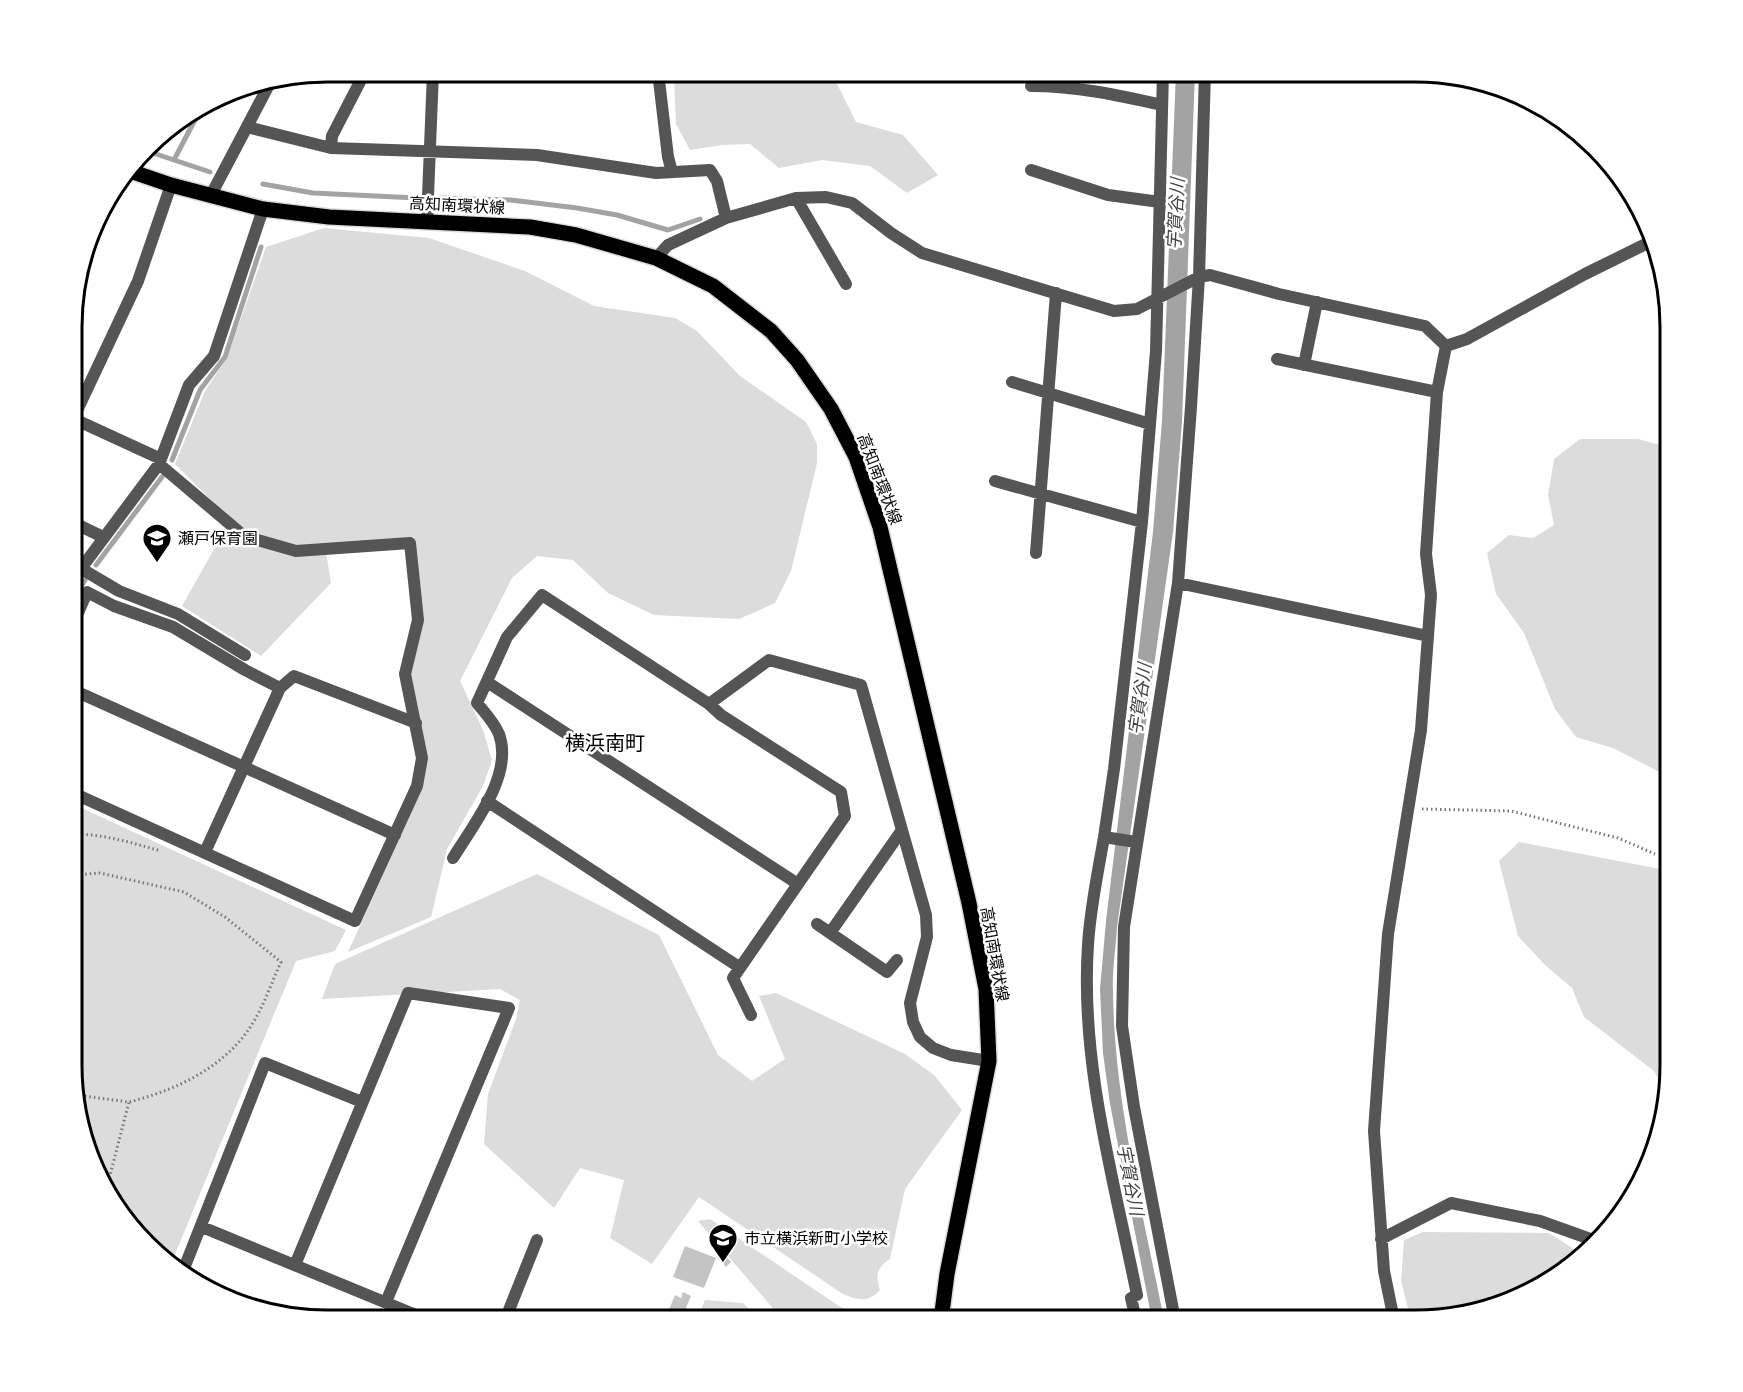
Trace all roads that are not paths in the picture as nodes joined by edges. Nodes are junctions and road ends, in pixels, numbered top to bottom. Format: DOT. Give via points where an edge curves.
graph roads {
  1 [pos="361,82"];
  2 [pos="432,82"];
  3 [pos="659,82"];
  4 [pos="1163,82"];
  5 [pos="1204,82"];
  6 [pos="1031,86"];
  7 [pos="266,90"];
  8 [pos="1162,105"];
  9 [pos="247,127"];
  10 [pos="331,148"];
  11 [pos="429,152"];
  12 [pos="1031,170"];
  13 [pos="672,172"];
  14 [pos="137,173"];
  15 [pos="171,185"];
  16 [pos="211,195"];
  17 [pos="796,198"];
  18 [pos="1160,202"];
  19 [pos="263,208"];
  20 [pos="726,218"];
  21 [pos="427,221"];
  22 [pos="1645,244"];
  23 [pos="657,258"];
  24 [pos="1194,280"];
  25 [pos="846,284"];
  26 [pos="1056,293"];
  27 [pos="1160,297"];
  28 [pos="1317,302"];
  29 [pos="1446,346"];
  30 [pos="1277,359"];
  31 [pos="1304,365"];
  32 [pos="1012,382"];
  33 [pos="1437,392"];
  34 [pos="1049,393"];
  35 [pos="82,401"];
  36 [pos="82,422"];
  37 [pos="1150,424"];
  38 [pos="160,461"];
  39 [pos="996,481"];
  40 [pos="1040,494"];
  41 [pos="1142,522"];
  42 [pos="82,527"];
  43 [pos="103,537"];
  44 [pos="1036,553"];
  45 [pos="82,566"];
  46 [pos="82,575"];
  47 [pos="1178,583"];
  48 [pos="82,604"];
  49 [pos="1428,636"];
  50 [pos="246,655"];
  51 [pos="487,682"];
  52 [pos="280,688"];
  53 [pos="82,694"];
  54 [pos="709,704"];
  55 [pos="416,723"];
  56 [pos="244,767"];
  57 [pos="82,797"];
  58 [pos="487,801"];
  59 [pos="902,830"];
  60 [pos="395,835"];
  61 [pos="1106,837"];
  62 [pos="1134,842"];
  63 [pos="205,852"];
  64 [pos="453,858"];
  65 [pos="798,884"];
  66 [pos="817,924"];
  67 [pos="830,933"];
  68 [pos="897,960"];
  69 [pos="739,967"];
  70 [pos="751,1015"];
  71 [pos="989,1061"];
  72 [pos="362,1102"];
  73 [pos="201,1227"];
  74 [pos="1589,1238"];
  75 [pos="1381,1239"];
  76 [pos="537,1240"];
  77 [pos="186,1264"];
  78 [pos="295,1265"];
  79 [pos="386,1302"];
  80 [pos="405,1310"];
  81 [pos="509,1310"];
  82 [pos="943,1310"];
  83 [pos="1134,1310"];
  84 [pos="1173,1310"];
  85 [pos="1392,1310"];
  1 -- 10 [label="street" via="332,136"];
  2 -- 11 [label="street"];
  3 -- 13 [label="street"];
  4 -- 8 [label="street"];
  5 -- 24 [label="street"];
  6 -- 8 [label="street" via="1086,89"];
  7 -- 9 [label="street"];
  8 -- 18 [label="street"];
  9 -- 10 [label="street"];
  9 -- 16 [label="street"];
  10 -- 11 [label="street"];
  11 -- 13 [label="street" via="537,155"];
  11 -- 21 [label="street"];
  12 -- 18 [label="street" via="1108,195"];
  13 -- 20 [label="street" via="710,170 717,181"];
  14 -- 15 [label="main road, 高知南環状線"];
  15 -- 16 [label="main road, 高知南環状線"];
  15 -- 35 [label="street" via="138,281"];
  16 -- 19 [label="main road, 高知南環状線"];
  17 -- 20 [label="street"];
  17 -- 25 [label="street"];
  17 -- 26 [label="street" via="826,197 852,203 922,253"];
  18 -- 27 [label="street"];
  19 -- 21 [label="main road, 高知南環状線" via="329,217"];
  19 -- 38 [label="street" via="214,356 189,385"];
  20 -- 23 [label="street" via="668,244"];
  21 -- 23 [label="main road, 高知南環状線" via="530,227 576,235"];
  22 -- 29 [label="street" via="1467,339"];
  23 -- 71 [label="main road, 高知南環状線" via="713,286 771,331 831,409 856,458 880,527 969,903 986,989"];
  24 -- 27 [label="street"];
  24 -- 28 [label="street" via="1210,275"];
  24 -- 47 [label="street" via="1191,407"];
  26 -- 27 [label="street" via="1114,311 1137,309"];
  26 -- 34 [label="street"];
  27 -- 37 [label="street"];
  28 -- 29 [label="street" via="1425,326"];
  28 -- 31 [label="street"];
  29 -- 33 [label="street"];
  30 -- 31 [label="street"];
  31 -- 33 [label="street"];
  32 -- 34 [label="street"];
  33 -- 49 [label="street" via="1426,555 1431,595"];
  34 -- 37 [label="street"];
  34 -- 40 [label="street"];
  36 -- 38 [label="street"];
  37 -- 41 [label="street"];
  38 -- 43 [label="street"];
  38 -- 55 [label="street" via="244,536 296,551 410,543 418,620 405,674"];
  39 -- 40 [label="street"];
  40 -- 41 [label="street"];
  40 -- 44 [label="street"];
  41 -- 61 [label="street"];
  42 -- 43 [label="street"];
  43 -- 45 [label="street"];
  46 -- 50 [label="street" via="178,614"];
  47 -- 49 [label="street"];
  47 -- 62 [label="street"];
  48 -- 52 [label="street" via="87,592 172,627"];
  49 -- 75 [label="street" via="1421,730 1388,934 1375,1120"];
  51 -- 54 [label="street" via="507,638 542,595"];
  51 -- 58 [label="street" via="477,703 499,733 502,748 500,774"];
  51 -- 65 [label="street"];
  52 -- 55 [label="street" via="294,676"];
  52 -- 56 [label="street"];
  53 -- 56 [label="street"];
  54 -- 59 [label="street" via="769,660 861,685"];
  54 -- 65 [label="street" via="841,792 845,816"];
  55 -- 60 [label="street" via="422,758 417,786"];
  56 -- 60 [label="street"];
  56 -- 63 [label="street"];
  57 -- 63 [label="street"];
  58 -- 64 [label="street"];
  58 -- 69 [label="street"];
  59 -- 67 [label="street"];
  59 -- 71 [label="street" via="926,915 927,937 910,1003 913,1022 920,1037 933,1048"];
  60 -- 63 [label="street" via="356,921"];
  61 -- 62 [label="street"];
  61 -- 83 [label="street" via="1088,944 1088,1025 1095,1091 1137,1295 1131,1298"];
  62 -- 84 [label="street" via="1124,927 1122,1026"];
  65 -- 69 [label="street"];
  66 -- 67 [label="street"];
  67 -- 68 [label="street" via="887,972"];
  69 -- 70 [label="street" via="733,978"];
  71 -- 82 [label="main road, 高知南環状線"];
  72 -- 73 [label="street" via="265,1063"];
  72 -- 78 [label="street"];
  72 -- 79 [label="street" via="408,993 509,1008"];
  73 -- 77 [label="street"];
  73 -- 78 [label="street"];
  74 -- 75 [label="street" via="1540,1221 1451,1203"];
  75 -- 85 [label="street"];
  76 -- 81 [label="street"];
  78 -- 79 [label="street"];
  79 -- 80 [label="street"];
}
